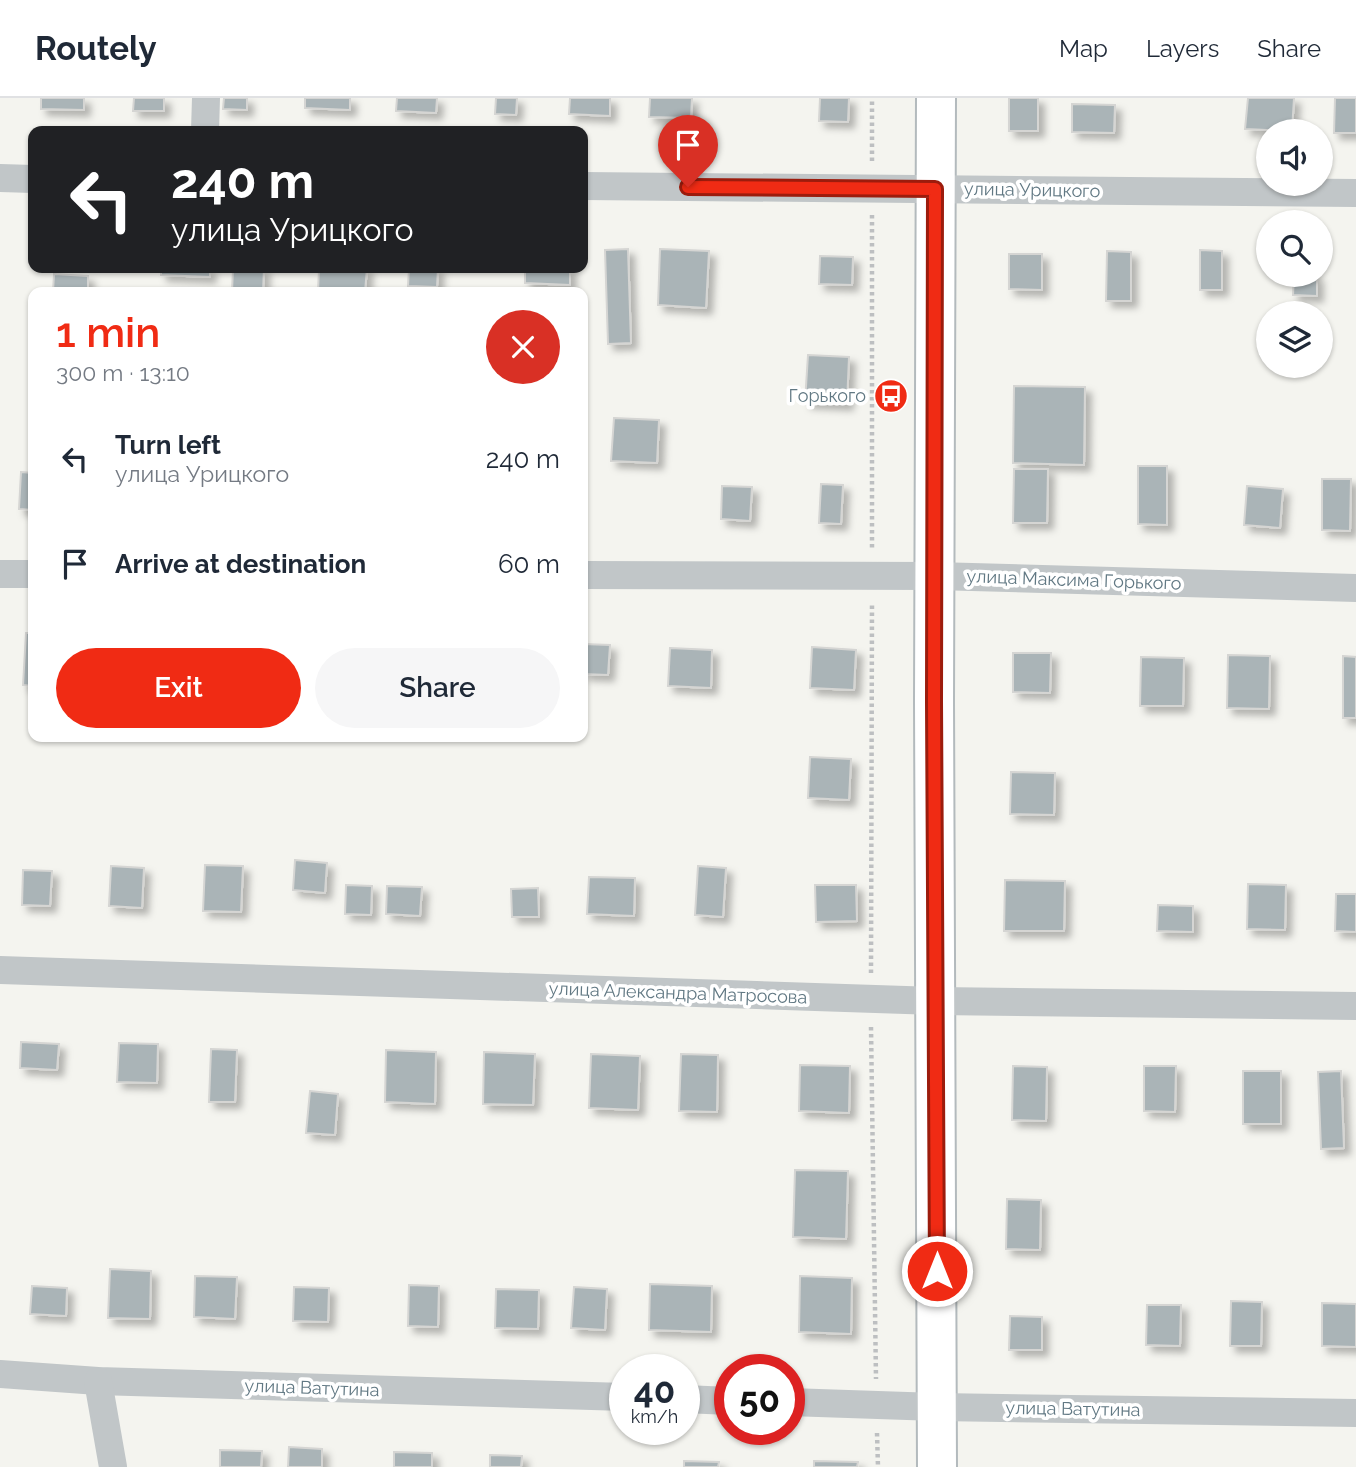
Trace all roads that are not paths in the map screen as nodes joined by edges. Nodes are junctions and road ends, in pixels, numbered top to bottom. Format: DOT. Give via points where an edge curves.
graph roads {
  1 [pos="206,98"];
  2 [pos="936,98"];
  3 [pos="205,126"];
  4 [pos="0,178"];
  5 [pos="28,179"];
  6 [pos="588,186"];
  7 [pos="935,189"];
  8 [pos="1356,193"];
  9 [pos="0,574"];
  10 [pos="28,574"];
  11 [pos="588,575"];
  12 [pos="935,576"];
  13 [pos="1356,588"];
  14 [pos="0,970"];
  15 [pos="936,1001"];
  16 [pos="1356,1006"];
  17 [pos="0,1374"];
  18 [pos="98,1381"];
  19 [pos="609,1397"];
  20 [pos="805,1403"];
  21 [pos="937,1406"];
  22 [pos="1356,1413"];
  23 [pos="113,1467"];
  24 [pos="937,1467"];
  1 -- 3 [label="street"];
  2 -- 7 [label="main road"];
  4 -- 5 [label="street"];
  6 -- 7 [label="street, улица Урицкого"];
  7 -- 8 [label="street, улица Урицкого"];
  7 -- 12 [label="main road"];
  9 -- 10 [label="street"];
  11 -- 12 [label="street, улица Максима Горького"];
  12 -- 13 [label="street, улица Максима Горького"];
  12 -- 15 [label="main road"];
  14 -- 15 [label="street, улица Александра Матросова"];
  15 -- 16 [label="street, улица Александра Матросова"];
  15 -- 21 [label="main road"];
  17 -- 18 [label="street, улица Ватутина"];
  18 -- 19 [label="street, улица Ватутина"];
  18 -- 23 [label="street"];
  20 -- 21 [label="street, улица Ватутина"];
  21 -- 22 [label="street, улица Ватутина"];
  21 -- 24 [label="main road"];
}
